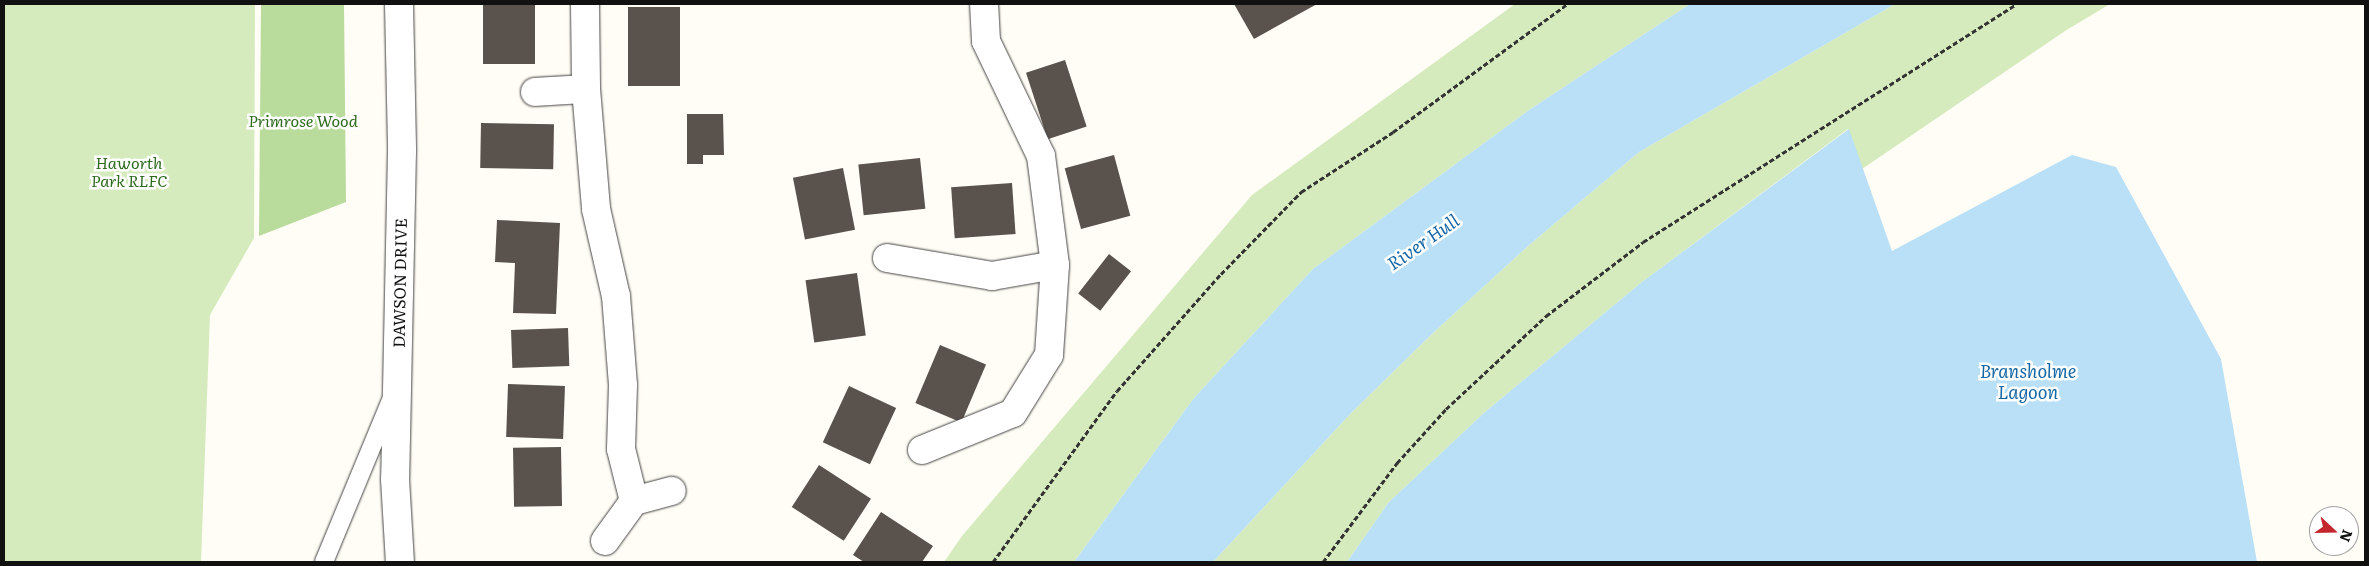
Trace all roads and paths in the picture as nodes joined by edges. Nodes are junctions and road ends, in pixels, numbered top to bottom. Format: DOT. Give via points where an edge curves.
graph roads {
  1 [pos="399,4"];
  2 [pos="585,4"];
  3 [pos="984,4"];
  4 [pos="1567,4"];
  5 [pos="2016,4"];
  6 [pos="586,89"];
  7 [pos="535,92"];
  8 [pos="887,258"];
  9 [pos="1056,264"];
  10 [pos="397,385"];
  11 [pos="922,450"];
  12 [pos="672,491"];
  13 [pos="634,501"];
  14 [pos="606,541"];
  15 [pos="324,562"];
  16 [pos="400,562"];
  17 [pos="993,562"];
  18 [pos="1323,562"];
  1 -- 10 [label="street, DAWSON DRIVE" via="402,151"];
  2 -- 6 [label="street"];
  3 -- 9 [label="street" via="986,41 1041,156"];
  4 -- 17 [label="path" via="1393,132 1301,192 1221,274 1118,391"];
  5 -- 18 [label="path" via="1643,242 1546,316 1446,409 1397,463"];
  6 -- 7 [label="street"];
  6 -- 13 [label="street" via="596,209 616,296 623,384 621,449"];
  8 -- 9 [label="street" via="992,276"];
  9 -- 11 [label="street" via="1050,355 1013,413"];
  10 -- 15 [label="lane"];
  10 -- 16 [label="street, DAWSON DRIVE" via="395,479"];
  12 -- 13 [label="street"];
  13 -- 14 [label="street"];
}
